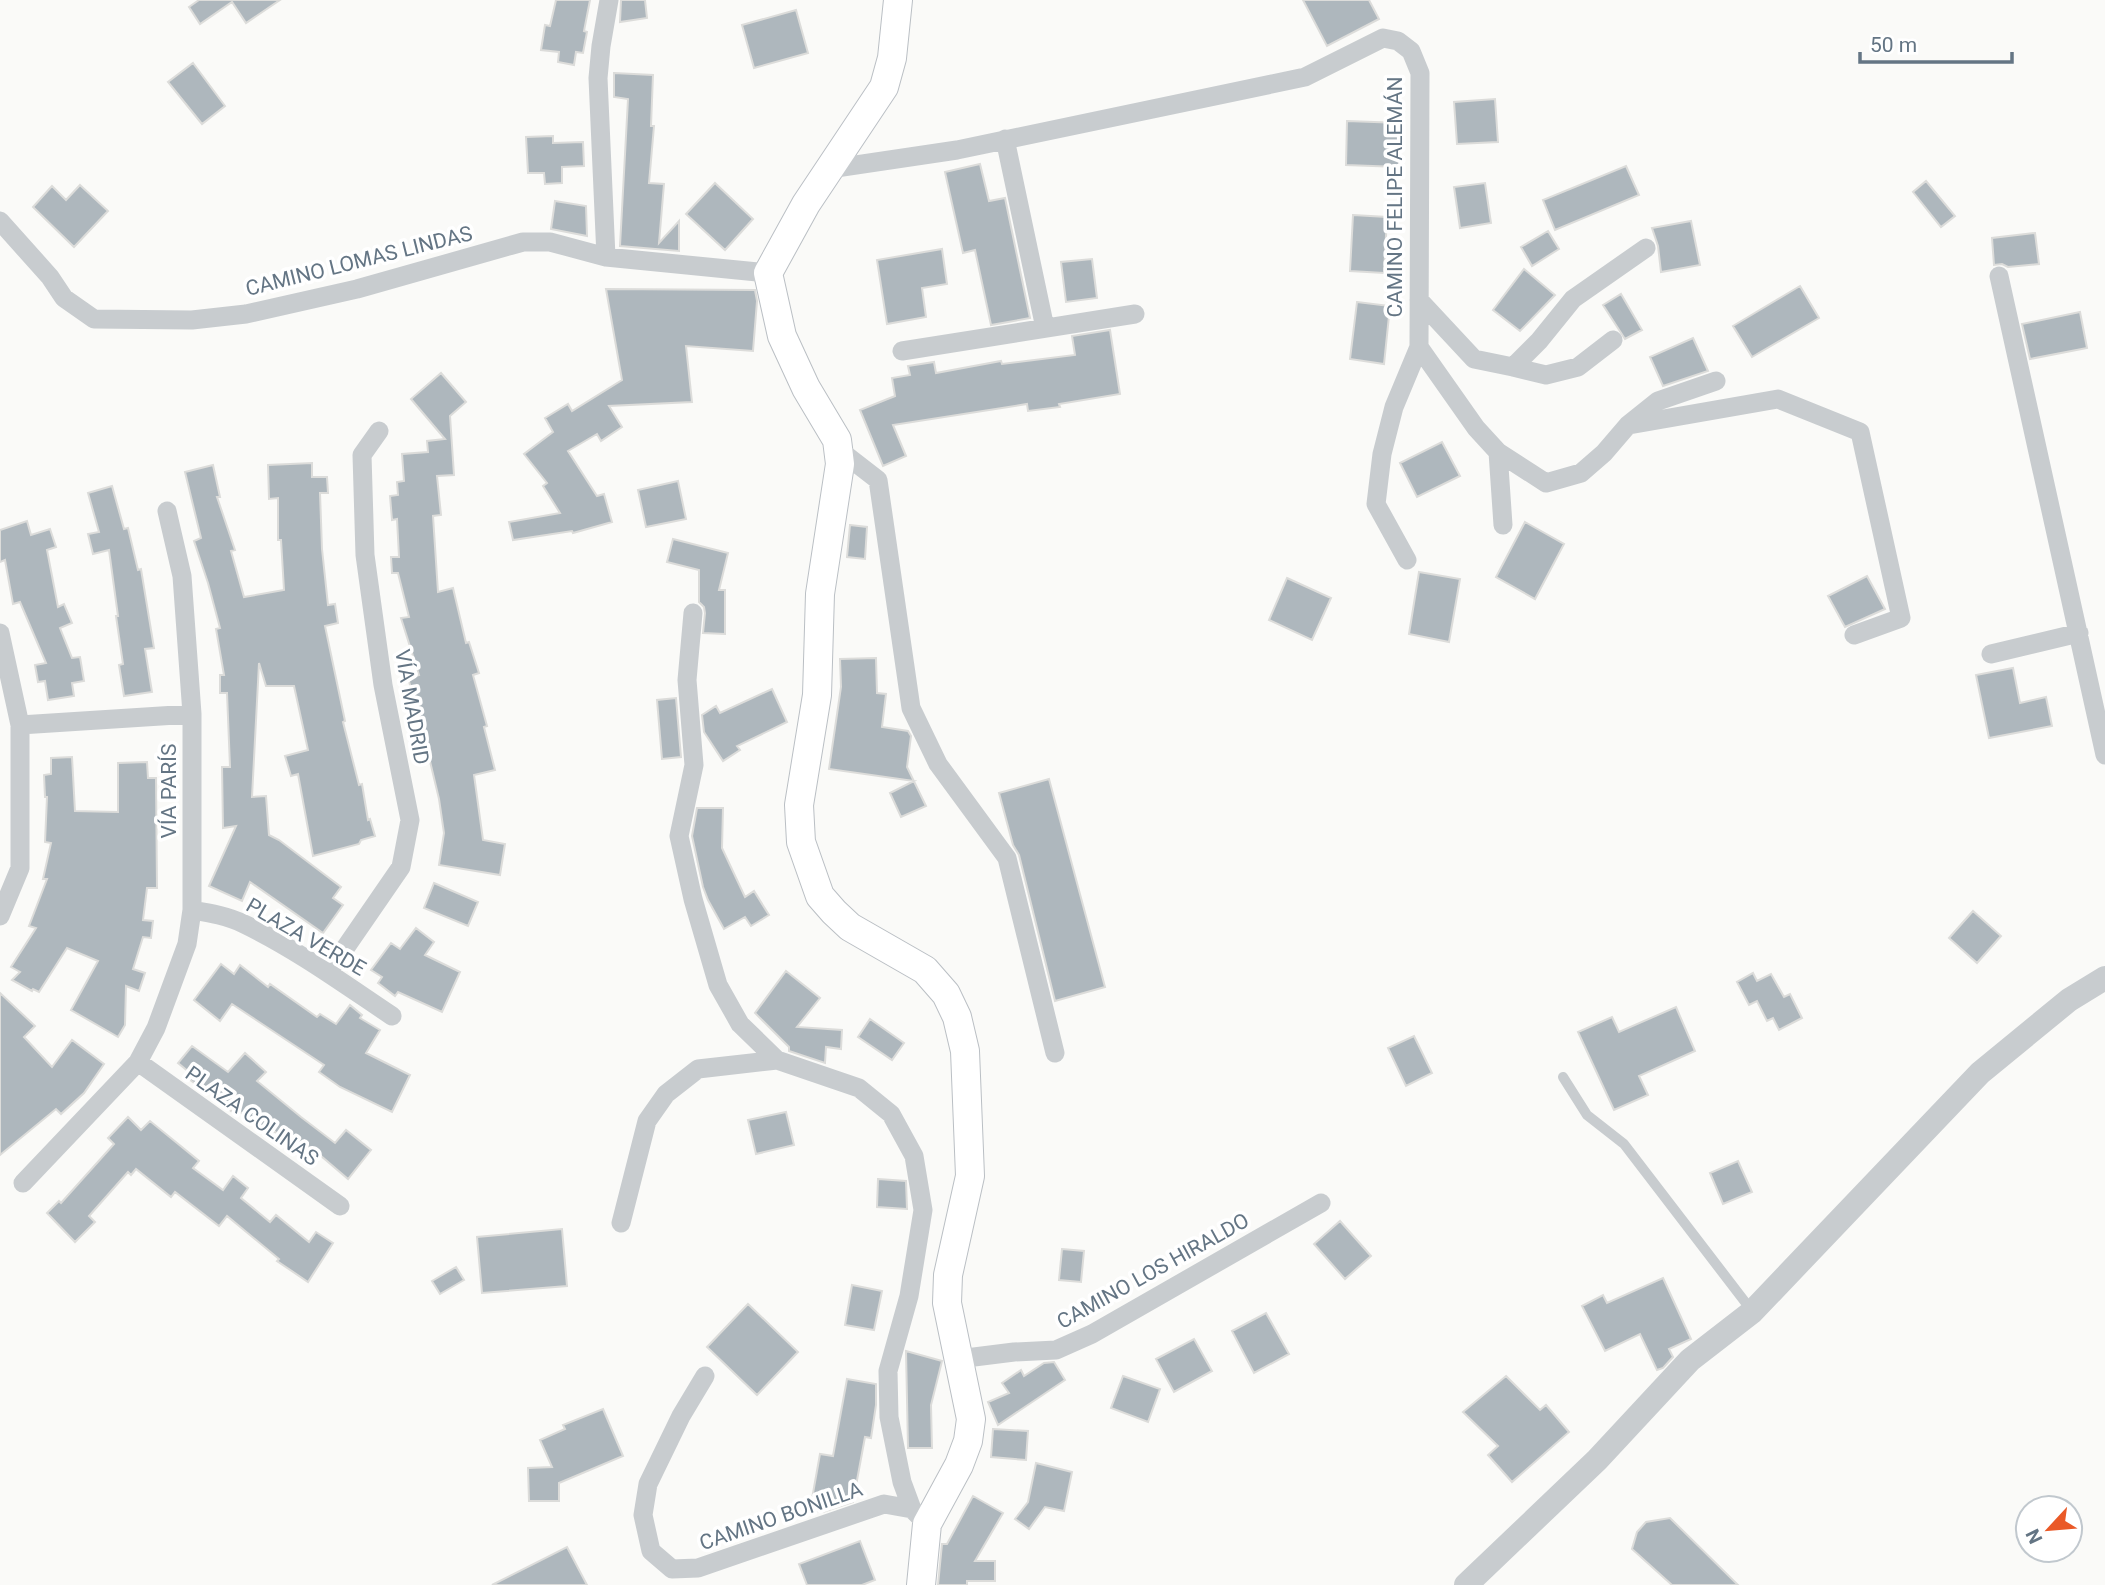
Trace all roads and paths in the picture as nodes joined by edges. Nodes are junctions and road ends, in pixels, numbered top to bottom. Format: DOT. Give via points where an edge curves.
graph roads {
  1 [pos="608,0"];
  2 [pos="898,0"];
  3 [pos="1005,139"];
  4 [pos="829,169"];
  5 [pos="0,221"];
  6 [pos="1646,248"];
  7 [pos="606,257"];
  8 [pos="768,273"];
  9 [pos="1999,276"];
  10 [pos="1419,300"];
  11 [pos="1135,314"];
  12 [pos="1045,328"];
  13 [pos="1613,340"];
  14 [pos="1419,347"];
  15 [pos="902,351"];
  16 [pos="1513,367"];
  17 [pos="1716,381"];
  18 [pos="1628,425"];
  19 [pos="379,431"];
  20 [pos="838,449"];
  21 [pos="1498,452"];
  22 [pos="167,511"];
  23 [pos="1503,525"];
  24 [pos="1407,560"];
  25 [pos="694,613"];
  26 [pos="0,633"];
  27 [pos="2079,634"];
  28 [pos="1854,635"];
  29 [pos="1991,654"];
  30 [pos="192,713"];
  31 [pos="20,725"];
  32 [pos="2105,755"];
  33 [pos="192,910"];
  34 [pos="0,916"];
  35 [pos="328,973"];
  36 [pos="2105,978"];
  37 [pos="392,1016"];
  38 [pos="1055,1052"];
  39 [pos="776,1060"];
  40 [pos="138,1062"];
  41 [pos="1563,1077"];
  42 [pos="23,1183"];
  43 [pos="1321,1203"];
  44 [pos="340,1206"];
  45 [pos="621,1223"];
  46 [pos="1752,1312"];
  47 [pos="958,1359"];
  48 [pos="705,1376"];
  49 [pos="919,1516"];
  50 [pos="921,1585"];
  51 [pos="1466,1585"];
  1 -- 7 [label="street" via="598,78"];
  2 -- 4 [label="main road" via="884,87"];
  3 -- 4 [label="street, CAMINO FELIPE ALEMÁN"];
  3 -- 10 [label="street, CAMINO FELIPE ALEMÁN" via="1305,77 1383,38 1398,41 1411,51 1420,73"];
  3 -- 12 [label="street"];
  4 -- 8 [label="main road"];
  5 -- 7 [label="street, CAMINO LOMAS LINDAS" via="65,298 94,319 192,320 246,314 357,289 523,242 550,242"];
  6 -- 16 [label="street" via="1573,299"];
  7 -- 8 [label="street, CAMINO LOMAS LINDAS"];
  8 -- 20 [label="main road" via="782,336"];
  9 -- 27 [label="street"];
  10 -- 14 [label="street, CAMINO FELIPE ALEMÁN"];
  10 -- 16 [label="street" via="1474,359"];
  11 -- 12 [label="street"];
  12 -- 15 [label="street"];
  13 -- 16 [label="street" via="1578,367 1546,375"];
  14 -- 21 [label="street, CAMINO FELIPE ALEMÁN"];
  14 -- 24 [label="street" via="1394,407 1376,504"];
  17 -- 18 [label="street, CAMINO FELIPE ALEMÁN" via="1658,401"];
  18 -- 21 [label="street, CAMINO FELIPE ALEMÁN" via="1581,473 1546,482"];
  18 -- 28 [label="street" via="1778,399 1860,432 1901,618"];
  19 -- 35 [label="street, VÍA MADRID" via="362,455 365,555 383,685 410,820 401,867"];
  20 -- 38 [label="street" via="878,480 911,708 938,764 1007,858"];
  20 -- 47 [label="main road" via="840,464 820,594 817,695 799,805 801,842 820,896 850,927 925,970 946,994 957,1017 965,1051 970,1176 948,1275 947,1304"];
  21 -- 23 [label="street"];
  22 -- 30 [label="street, VÍA PARÍS" via="182,576"];
  25 -- 39 [label="street" via="687,680 694,765 679,836 718,985 740,1024"];
  26 -- 31 [label="street"];
  27 -- 29 [label="street"];
  27 -- 32 [label="street"];
  30 -- 31 [label="street"];
  30 -- 33 [label="street, VÍA PARÍS"];
  31 -- 34 [label="street" via="20,868"];
  33 -- 35 [label="street, PLAZA VERDE" via="244,923"];
  33 -- 40 [label="street, VÍA PARÍS" via="187,944 156,1028"];
  35 -- 37 [label="street, PLAZA VERDE"];
  36 -- 46 [label="street" via="2069,1000 1980,1073"];
  39 -- 45 [label="street" via="698,1069 666,1094 648,1121"];
  39 -- 49 [label="street" via="859,1088 891,1114 914,1156 923,1210 909,1296 888,1371 889,1418 902,1482"];
  40 -- 42 [label="street, VÍA PARÍS"];
  40 -- 44 [label="street, PLAZA COLINAS"];
  41 -- 46 [label="lane" via="1587,1115 1624,1144"];
  43 -- 47 [label="street, CAMINO LOS HIRALDO" via="1056,1350"];
  46 -- 51 [label="street" via="1690,1360 1597,1460"];
  47 -- 49 [label="main road" via="971,1419 968,1441 959,1465"];
  48 -- 49 [label="street, CAMINO BONILLA" via="648,1484 643,1515 651,1551 672,1569 698,1568 884,1504"];
  49 -- 50 [label="main road"];
}
